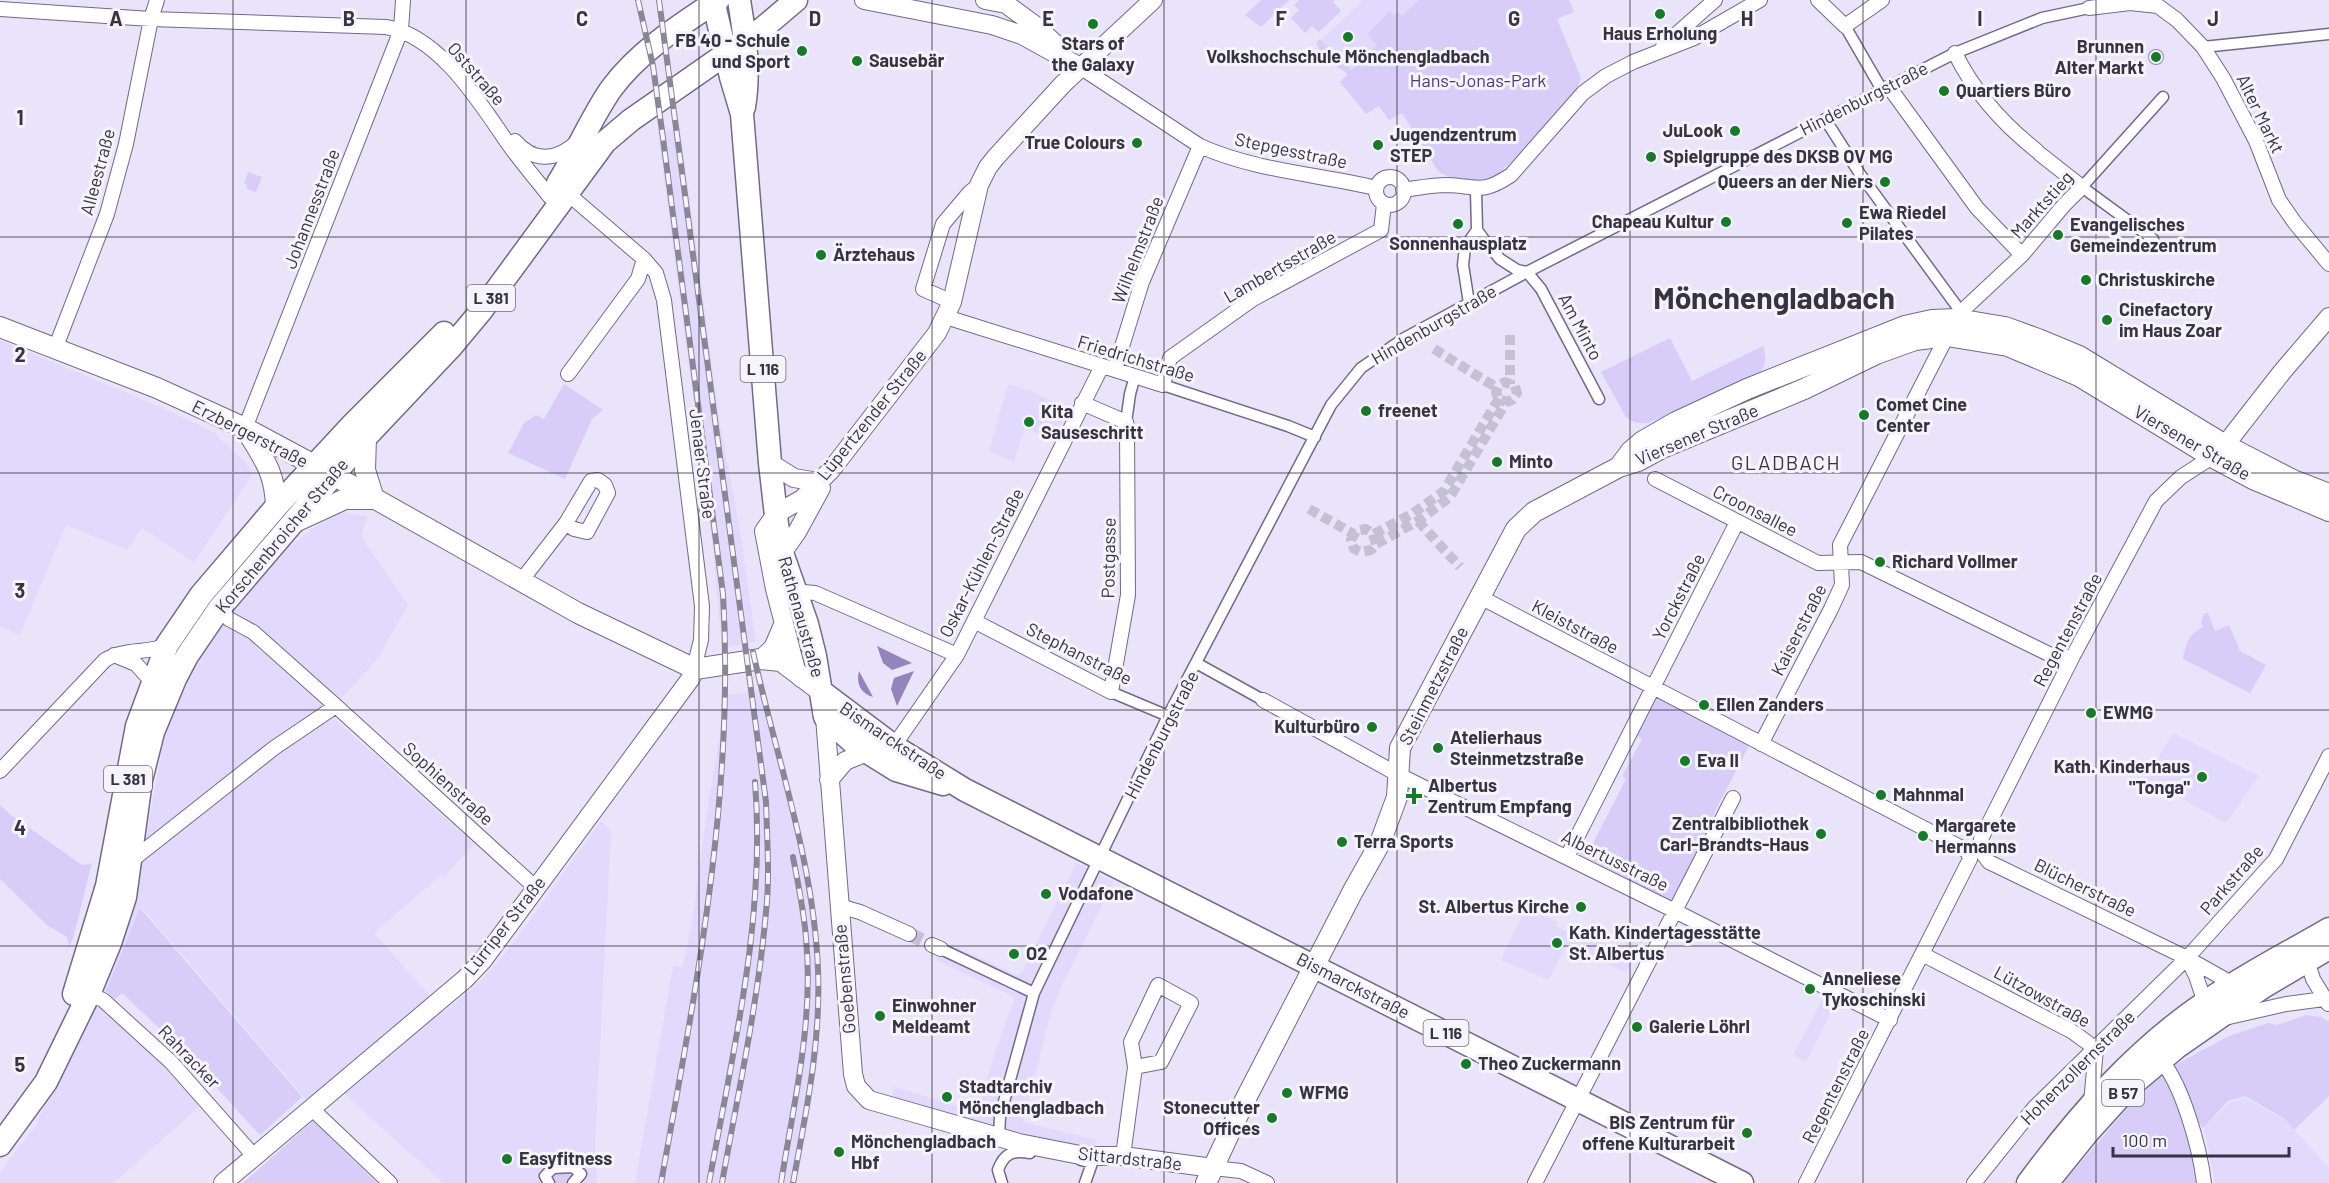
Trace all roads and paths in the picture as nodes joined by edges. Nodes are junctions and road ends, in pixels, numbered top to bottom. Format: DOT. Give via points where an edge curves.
graph roads {
  1 [pos="157,0"];
  2 [pos="403,0"];
  3 [pos="796,0"];
  4 [pos="864,0"];
  5 [pos="986,0"];
  6 [pos="1153,0"];
  7 [pos="1716,0"];
  8 [pos="1760,0"];
  9 [pos="1818,0"];
  10 [pos="1882,0"];
  11 [pos="2150,2"];
  12 [pos="730,3"];
  13 [pos="2089,8"];
  14 [pos="0,9"];
  15 [pos="151,19"];
  16 [pos="1845,26"];
  17 [pos="401,30"];
  18 [pos="722,31"];
  19 [pos="2329,34"];
  20 [pos="745,40"];
  21 [pos="2203,47"];
  22 [pos="1657,52"];
  23 [pos="1955,53"];
  24 [pos="727,54"];
  25 [pos="1080,67"];
  26 [pos="700,72"];
  27 [pos="1886,88"];
  28 [pos="2163,97"];
  29 [pos="742,114"];
  30 [pos="1825,119"];
  31 [pos="497,126"];
  32 [pos="586,133"];
  33 [pos="1200,146"];
  34 [pos="979,185"];
  35 [pos="1376,188"];
  36 [pos="2082,188"];
  37 [pos="1403,190"];
  38 [pos="1476,190"];
  39 [pos="558,195"];
  40 [pos="1384,204"];
  41 [pos="1478,230"];
  42 [pos="2153,239"];
  43 [pos="2022,255"];
  44 [pos="644,259"];
  45 [pos="2329,264"];
  46 [pos="1527,272"];
  47 [pos="1469,303"];
  48 [pos="949,309"];
  49 [pos="2329,317"];
  50 [pos="1955,322"];
  51 [pos="0,327"];
  52 [pos="55,349"];
  53 [pos="1108,368"];
  54 [pos="568,374"];
  55 [pos="1135,376"];
  56 [pos="1162,385"];
  57 [pos="1599,399"];
  58 [pos="1082,404"];
  59 [pos="1126,422"];
  60 [pos="245,429"];
  61 [pos="366,436"];
  62 [pos="1315,436"];
  63 [pos="2218,451"];
  64 [pos="770,463"];
  65 [pos="1619,467"];
  66 [pos="324,471"];
  67 [pos="825,476"];
  68 [pos="1655,479"];
  69 [pos="2329,494"];
  70 [pos="374,500"];
  71 [pos="276,507"];
  72 [pos="2329,511"];
  73 [pos="776,514"];
  74 [pos="1737,522"];
  75 [pos="566,523"];
  76 [pos="292,524"];
  77 [pos="782,553"];
  78 [pos="1841,563"];
  79 [pos="521,581"];
  80 [pos="796,594"];
  81 [pos="1480,597"];
  82 [pos="219,609"];
  83 [pos="974,621"];
  84 [pos="783,625"];
  85 [pos="167,645"];
  86 [pos="114,655"];
  87 [pos="957,655"];
  88 [pos="2073,656"];
  89 [pos="761,659"];
  90 [pos="1198,664"];
  91 [pos="796,670"];
  92 [pos="693,674"];
  93 [pos="152,681"];
  94 [pos="1653,687"];
  95 [pos="822,692"];
  96 [pos="1111,692"];
  97 [pos="1263,700"];
  98 [pos="336,706"];
  99 [pos="1168,716"];
  100 [pos="825,717"];
  101 [pos="1761,744"];
  102 [pos="895,747"];
  103 [pos="870,754"];
  104 [pos="2329,756"];
  105 [pos="0,771"];
  106 [pos="1399,775"];
  107 [pos="829,780"];
  108 [pos="964,790"];
  109 [pos="1733,798"];
  110 [pos="1981,839"];
  111 [pos="1960,847"];
  112 [pos="1099,857"];
  113 [pos="1567,857"];
  114 [pos="131,861"];
  115 [pos="536,888"];
  116 [pos="839,906"];
  117 [pos="1674,911"];
  118 [pos="909,934"];
  119 [pos="2326,937"];
  120 [pos="936,947"];
  121 [pos="1922,954"];
  122 [pos="2187,958"];
  123 [pos="2307,960"];
  124 [pos="1315,966"];
  125 [pos="2234,984"];
  126 [pos="1034,993"];
  127 [pos="89,994"];
  128 [pos="2327,1002"];
  129 [pos="2210,1011"];
  130 [pos="1890,1020"];
  131 [pos="2096,1048"];
  132 [pos="2162,1052"];
  133 [pos="1135,1067"];
  134 [pos="1579,1100"];
  135 [pos="2091,1103"];
  136 [pos="311,1108"];
  137 [pos="0,1124"];
  138 [pos="999,1138"];
  139 [pos="0,1145"];
  140 [pos="254,1156"];
  141 [pos="1123,1156"];
  142 [pos="1210,1175"];
  143 [pos="223,1183"];
  144 [pos="390,1183"];
  145 [pos="549,1183"];
  146 [pos="573,1183"];
  147 [pos="1002,1183"];
  148 [pos="1085,1183"];
  149 [pos="1267,1183"];
  150 [pos="1535,1183"];
  151 [pos="1742,1183"];
  152 [pos="1806,1183"];
  153 [pos="1974,1183"];
  154 [pos="2028,1183"];
  155 [pos="2047,1183"];
  156 [pos="2204,1183"];
  1 -- 15 [label="street, Alleestraße"];
  2 -- 17 [label="street, Johannesstraße"];
  3 -- 20 [label="main road, L 381"];
  4 -- 25 [label="street" via="1022,35"];
  5 -- 25 [label="street" via="1006,4"];
  6 -- 25 [label="street, Lüpertzender Straße"];
  7 -- 22 [label="street"];
  8 -- 22 [label="street" via="1694,38"];
  9 -- 16 [label="street"];
  10 -- 16 [label="street"];
  11 -- 13 [label="street, Hindenburgstraße"];
  11 -- 21 [label="street, Alter Markt" via="2166,11"];
  12 -- 18 [label="main road, Rathenaustraße / L 116"];
  12 -- 20 [label="main road, Rathenaustraße / L 116"];
  12 -- 24 [label="main road"];
  12 -- 32 [label="main road, Korschenbroicher Straße / L 381" via="646,52 626,70"];
  13 -- 23 [label="street, Hindenburgstraße" via="2042,18"];
  14 -- 15 [label="street, Oststraße"];
  15 -- 17 [label="street, Oststraße"];
  15 -- 52 [label="street, Alleestraße" via="126,144 107,214"];
  16 -- 27 [label="street"];
  17 -- 31 [label="street, Oststraße" via="437,54"];
  17 -- 60 [label="street, Johannesstraße"];
  18 -- 24 [label="main road, Rathenaustraße / L 116"];
  18 -- 26 [label="main road"];
  19 -- 21 [label="street"];
  20 -- 24 [label="main road, Korschenbroicher Straße / L 381"];
  20 -- 29 [label="main road, Rathenaustraße / L 116" via="748,76"];
  21 -- 45 [label="street, Alter Markt" via="2256,141 2279,200"];
  22 -- 38 [label="street" via="1606,76 1583,93 1511,176"];
  23 -- 27 [label="street, Hindenburgstraße"];
  23 -- 36 [label="street" via="1996,114"];
  24 -- 26 [label="main road, Korschenbroicher Straße / L 381"];
  24 -- 29 [label="main road, Rathenaustraße / L 116"];
  25 -- 33 [label="street, Stepgesstraße"];
  25 -- 34 [label="street, Lüpertzender Straße" via="996,157"];
  26 -- 39 [label="main road, Korschenbroicher Straße / L 381" via="618,130"];
  27 -- 30 [label="street, Hindenburgstraße"];
  27 -- 43 [label="street" via="1977,208"];
  28 -- 36 [label="street, Marktstieg"];
  29 -- 64 [label="main road, Rathenaustraße / L 116"];
  30 -- 46 [label="street, Hindenburgstraße"];
  30 -- 50 [label="street"];
  31 -- 32 [label="street, Oststraße" via="536,157 558,154"];
  31 -- 39 [label="street, Oststraße" via="507,142"];
  32 -- 39 [label="main road, Korschenbroicher Straße / L 381"];
  33 -- 35 [label="street, Stepgesstraße" via="1274,170"];
  33 -- 53 [label="street, Wilhelmstraße"];
  34 -- 48 [label="street, Lüpertzender Straße"];
  34 -- 48 [label="street, Lüpertzender Straße" via="943,224 923,289"];
  35 -- 37 [label="street" via="1381,180 1390,177 1399,181"];
  35 -- 40 [label="street" via="1377,197"];
  36 -- 42 [label="street"];
  36 -- 43 [label="street, Marktstieg"];
  37 -- 38 [label="street" via="1447,185"];
  37 -- 40 [label="street" via="1398,202"];
  38 -- 41 [label="street"];
  39 -- 44 [label="street, Jenaer Straße"];
  39 -- 61 [label="main road, Korschenbroicher Straße / L 381" via="470,324"];
  39 -- 66 [label="main road, Korschenbroicher Straße / L 381" via="470,306"];
  40 -- 56 [label="street, Lambertsstraße" via="1381,230 1245,304 1170,358"];
  41 -- 46 [label="street" via="1500,259"];
  41 -- 47 [label="street" via="1465,247 1463,265"];
  43 -- 50 [label="street, Marktstieg"];
  44 -- 54 [label="street" via="638,279"];
  44 -- 92 [label="street, Jenaer Straße" via="656,273 664,300 702,606 701,640"];
  46 -- 47 [label="street, Hindenburgstraße"];
  46 -- 57 [label="street, Am Minto" via="1542,291"];
  47 -- 62 [label="street, Hindenburgstraße" via="1403,339 1361,368 1331,405"];
  48 -- 53 [label="street, Friedrichstraße"];
  48 -- 67 [label="street, Lüpertzender Straße" via="919,358"];
  49 -- 63 [label="street"];
  50 -- 63 [label="main road, Viersener Straße" via="2005,327 2079,356"];
  50 -- 65 [label="main road, Viersener Straße"];
  50 -- 78 [label="street, Kaiserstraße" via="1840,545"];
  51 -- 52 [label="main road, Erzbergerstraße"];
  52 -- 60 [label="main road, Erzbergerstraße" via="157,388"];
  53 -- 55 [label="street, Friedrichstraße"];
  53 -- 58 [label="street, Oskar-Kühlen-Straße"];
  55 -- 56 [label="street, Friedrichstraße"];
  55 -- 59 [label="street"];
  56 -- 62 [label="street, Friedrichstraße"];
  58 -- 59 [label="street"];
  58 -- 83 [label="street, Oskar-Kühlen-Straße"];
  59 -- 96 [label="street, Postgasse" via="1128,595"];
  60 -- 66 [label="main road, Erzbergerstraße"];
  60 -- 71 [label="main road" via="271,471"];
  61 -- 66 [label="main road, Korschenbroicher Straße / L 381"];
  61 -- 70 [label="main road" via="365,470"];
  62 -- 90 [label="street, Hindenburgstraße"];
  63 -- 69 [label="main road, Viersener Straße"];
  63 -- 72 [label="main road, Viersener Straße" via="2253,479"];
  63 -- 88 [label="street, Regentenstraße" via="2156,501"];
  64 -- 67 [label="street" via="794,478"];
  64 -- 73 [label="main road, Rathenaustraße / L 116"];
  65 -- 81 [label="main road, Steinmetzstraße" via="1525,519"];
  66 -- 70 [label="main road, Erzbergerstraße"];
  66 -- 71 [label="main road, Korschenbroicher Straße / L 381"];
  66 -- 76 [label="main road, Korschenbroicher Straße / L 381"];
  67 -- 73 [label="street, Lüpertzender Straße" via="797,503"];
  67 -- 77 [label="street"];
  68 -- 74 [label="street, Croonsallee"];
  70 -- 76 [label="main road" via="345,499"];
  70 -- 79 [label="main road, Erzbergerstraße"];
  71 -- 85 [label="main road, Korschenbroicher Straße / L 381" via="201,595"];
  73 -- 77 [label="main road, Rathenaustraße / L 116"];
  73 -- 84 [label="street, Rathenaustraße" via="767,525 764,538"];
  74 -- 78 [label="street, Croonsallee" via="1818,563"];
  74 -- 94 [label="street, Yorckstraße"];
  75 -- 79 [label="street"];
  76 -- 82 [label="main road, Korschenbroicher Straße / L 381"];
  77 -- 80 [label="main road, Rathenaustraße / L 116"];
  78 -- 88 [label="street, Croonsallee" via="1861,562 2059,659"];
  78 -- 101 [label="street, Kaiserstraße" via="1842,585"];
  79 -- 92 [label="main road, Erzbergerstraße" via="603,626 642,653"];
  80 -- 87 [label="street" via="810,592"];
  80 -- 95 [label="main road, Rathenaustraße / L 116" via="809,631"];
  81 -- 94 [label="street, Kleiststraße"];
  81 -- 106 [label="main road, Steinmetzstraße" via="1400,748"];
  82 -- 98 [label="street, Sophienstraße" via="253,632"];
  82 -- 114 [label="main road, Korschenbroicher Straße / L 381" via="179,671 153,732 141,780"];
  83 -- 87 [label="street, Oskar-Kühlen-Straße"];
  83 -- 96 [label="street, Stephanstraße"];
  84 -- 89 [label="street" via="772,648"];
  84 -- 91 [label="street, Rathenaustraße"];
  85 -- 86 [label="street" via="155,651"];
  85 -- 93 [label="main road, Korschenbroicher Straße / L 381"];
  86 -- 93 [label="street" via="136,664"];
  86 -- 105 [label="street"];
  87 -- 102 [label="street, Oskar-Kühlen-Straße"];
  88 -- 110 [label="street, Regentenstraße"];
  89 -- 91 [label="main road" via="781,661"];
  89 -- 92 [label="main road"];
  90 -- 97 [label="street, Albertusstraße"];
  90 -- 99 [label="street, Hindenburgstraße"];
  91 -- 95 [label="main road"];
  91 -- 100 [label="street, Rathenaustraße"];
  92 -- 100 [label="main road" via="701,680 760,669 777,670 795,682"];
  92 -- 115 [label="street, Lürriper Straße"];
  93 -- 137 [label="main road, Korschenbroicher Straße / L 381" via="137,726 107,886 75,992 33,1077"];
  94 -- 101 [label="street, Kleiststraße"];
  94 -- 113 [label="street, Yorckstraße"];
  95 -- 100 [label="main road, Rathenaustraße / L 116"];
  95 -- 102 [label="main road, Bismarckstraße / L 116"];
  96 -- 99 [label="street, Stephanstraße"];
  97 -- 106 [label="street, Albertusstraße"];
  98 -- 114 [label="street" via="274,748"];
  98 -- 115 [label="street, Sophienstraße"];
  99 -- 112 [label="street, Hindenburgstraße"];
  100 -- 103 [label="main road, Bismarckstraße / L 116"];
  100 -- 107 [label="street, Goebenstraße"];
  101 -- 111 [label="street, Kleiststraße"];
  102 -- 103 [label="street" via="882,754"];
  102 -- 108 [label="main road, Bismarckstraße / L 116"];
  103 -- 107 [label="street" via="845,761"];
  103 -- 108 [label="main road, Bismarckstraße / L 116" via="909,775"];
  104 -- 122 [label="street, Parkstraße" via="2276,859"];
  106 -- 113 [label="street, Albertusstraße"];
  106 -- 124 [label="main road, Steinmetzstraße" via="1396,797 1380,843"];
  107 -- 116 [label="street, Goebenstraße"];
  108 -- 112 [label="main road, Bismarckstraße / L 116"];
  109 -- 117 [label="street"];
  110 -- 122 [label="street, Blücherstraße" via="1981,853 1989,862"];
  111 -- 121 [label="street, Regentenstraße" via="1970,859"];
  112 -- 124 [label="main road, Bismarckstraße / L 116"];
  112 -- 126 [label="street, Hindenburgstraße"];
  113 -- 117 [label="street, Albertusstraße"];
  114 -- 127 [label="main road, Korschenbroicher Straße / L 381" via="125,897"];
  115 -- 136 [label="street, Lürriper Straße" via="465,979"];
  116 -- 118 [label="street"];
  116 -- 138 [label="street, Goebenstraße" via="856,1086 869,1100"];
  117 -- 130 [label="street, Albertusstraße"];
  117 -- 134 [label="street"];
  119 -- 123 [label="main road" via="2309,947"];
  119 -- 125 [label="main road, B 57"];
  120 -- 126 [label="street"];
  121 -- 130 [label="street, Regentenstraße"];
  121 -- 131 [label="street, Lützowstraße" via="2073,1032"];
  122 -- 125 [label="street, Blücherstraße"];
  122 -- 129 [label="street"];
  122 -- 131 [label="street, Hohenzollernstraße"];
  123 -- 128 [label="street"];
  123 -- 129 [label="main road, B 57"];
  124 -- 134 [label="main road, Bismarckstraße / L 116"];
  124 -- 142 [label="main road, Steinmetzstraße"];
  125 -- 129 [label="main road, B 57"];
  126 -- 138 [label="street, Hindenburgstraße" via="1000,1116"];
  127 -- 139 [label="main road, Korschenbroicher Straße / L 381" via="46,1082"];
  127 -- 140 [label="street, Rahracker" via="103,1000 171,1062"];
  128 -- 129 [label="street"];
  129 -- 132 [label="main road, B 57"];
  130 -- 152 [label="street, Regentenstraße"];
  131 -- 135 [label="street, Lützowstraße"];
  131 -- 153 [label="street, Hohenzollernstraße" via="2034,1108"];
  132 -- 135 [label="main road, Hohenzollernstraße / B 57" via="2118,1074"];
  132 -- 155 [label="main road, B 57"];
  132 -- 156 [label="street" via="2190,1120"];
  133 -- 133 [label="street" via="1131,1042 1158,985 1191,1003 1161,1062"];
  133 -- 141 [label="street"];
  134 -- 150 [label="street"];
  134 -- 151 [label="main road, Bismarckstraße / L 116"];
  135 -- 154 [label="main road, Hohenzollernstraße / B 57"];
  136 -- 140 [label="street, Lürriper Straße"];
  136 -- 144 [label="street"];
  138 -- 141 [label="street, Sittardstraße" via="1085,1155"];
  140 -- 143 [label="street, Lürriper Straße"];
  141 -- 142 [label="street, Sittardstraße"];
  142 -- 149 [label="street, Sittardstraße" via="1241,1171"];
  145 -- 146 [label="street" via="545,1176 553,1168 573,1167 581,1174"];
  147 -- 148 [label="street" via="998,1170 1005,1157 1014,1152 1092,1163"];
}
